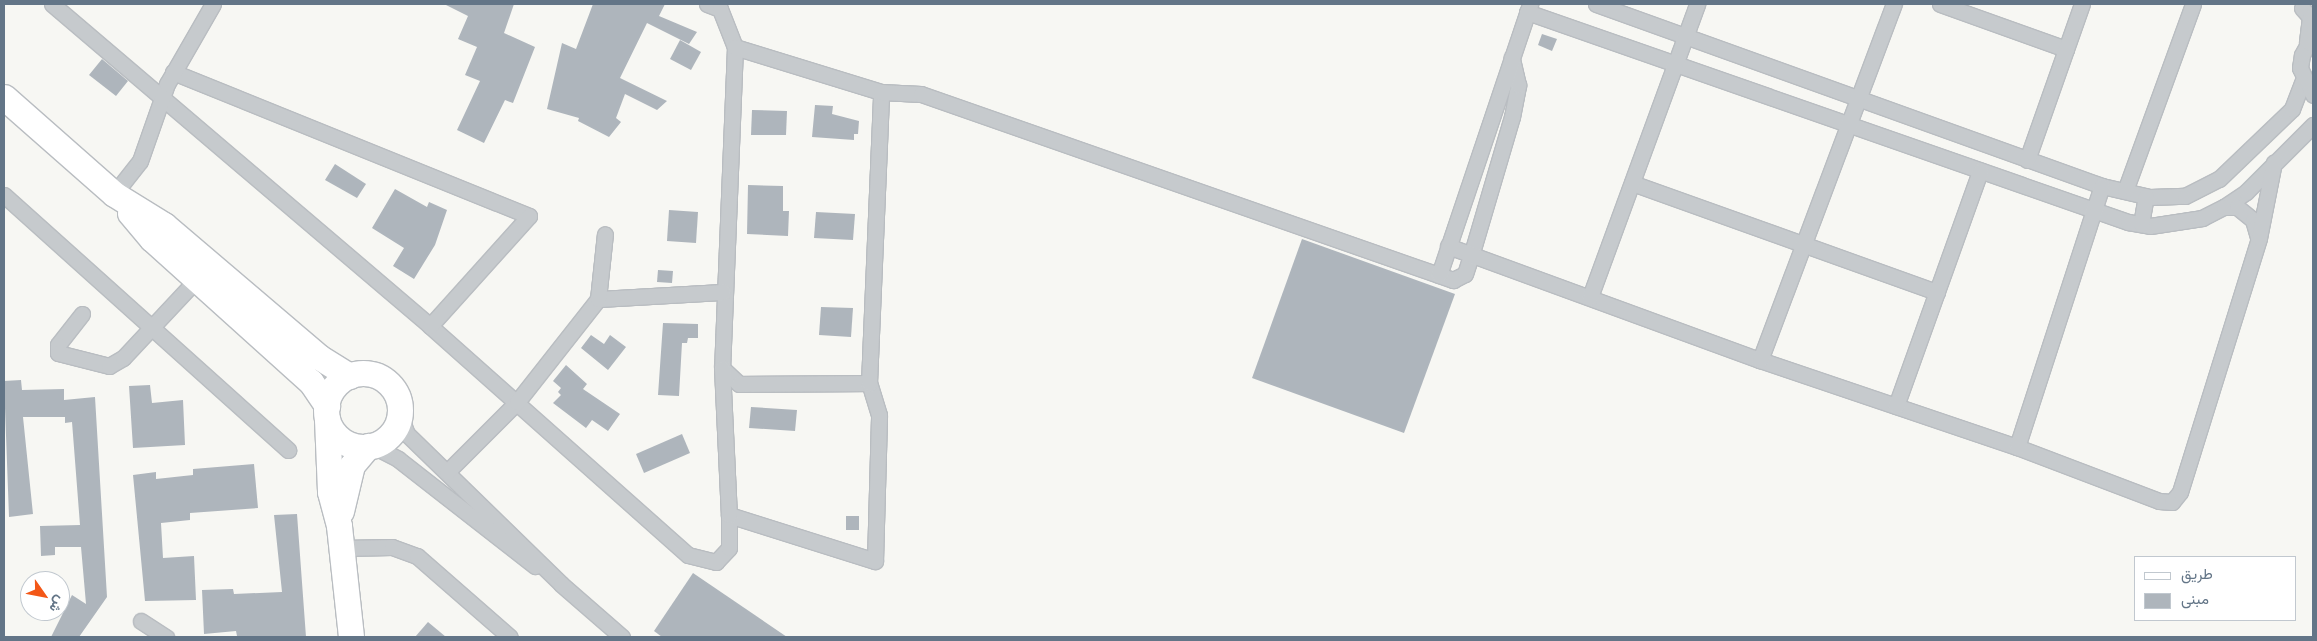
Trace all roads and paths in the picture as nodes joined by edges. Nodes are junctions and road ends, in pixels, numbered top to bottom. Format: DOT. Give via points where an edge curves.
graph roads {
  1 [pos="52,4"];
  2 [pos="213,4"];
  3 [pos="707,4"];
  4 [pos="1596,4"];
  5 [pos="1697,4"];
  6 [pos="1894,4"];
  7 [pos="1940,4"];
  8 [pos="2082,4"];
  9 [pos="2193,4"];
  10 [pos="1528,8"];
  11 [pos="2301,8"];
  12 [pos="1685,38"];
  13 [pos="2310,39"];
  14 [pos="735,47"];
  15 [pos="2066,49"];
  16 [pos="1512,58"];
  17 [pos="1675,66"];
  18 [pos="173,72"];
  19 [pos="2303,81"];
  20 [pos="881,92"];
  21 [pos="162,95"];
  22 [pos="2313,95"];
  23 [pos="4,97"];
  24 [pos="1860,100"];
  25 [pos="2313,125"];
  26 [pos="1850,126"];
  27 [pos="2027,160"];
  28 [pos="2274,162"];
  29 [pos="1980,171"];
  30 [pos="1632,183"];
  31 [pos="2102,186"];
  32 [pos="2125,191"];
  33 [pos="114,194"];
  34 [pos="4,195"];
  35 [pos="2146,196"];
  36 [pos="2224,207"];
  37 [pos="2094,210"];
  38 [pos="2141,224"];
  39 [pos="605,234"];
  40 [pos="2259,238"];
  41 [pos="1805,244"];
  42 [pos="1448,246"];
  43 [pos="1471,256"];
  44 [pos="1438,275"];
  45 [pos="197,279"];
  46 [pos="723,292"];
  47 [pos="1937,292"];
  48 [pos="1590,297"];
  49 [pos="598,299"];
  50 [pos="82,314"];
  51 [pos="430,326"];
  52 [pos="151,328"];
  53 [pos="1760,360"];
  54 [pos="722,368"];
  55 [pos="350,376"];
  56 [pos="869,383"];
  57 [pos="517,402"];
  58 [pos="1896,406"];
  59 [pos="327,412"];
  60 [pos="400,415"];
  61 [pos="371,446"];
  62 [pos="2017,447"];
  63 [pos="288,450"];
  64 [pos="447,472"];
  65 [pos="729,515"];
  66 [pos="340,537"];
  67 [pos="561,584"];
  68 [pos="142,621"];
  69 [pos="166,637"];
  70 [pos="351,637"];
  71 [pos="510,637"];
  72 [pos="622,637"];
  1 -- 21 [label="street"];
  2 -- 18 [label="street"];
  3 -- 14 [label="street" via="720,9"];
  4 -- 12 [label="street"];
  5 -- 12 [label="street"];
  6 -- 24 [label="street"];
  7 -- 15 [label="street"];
  8 -- 15 [label="street"];
  9 -- 32 [label="street"];
  10 -- 16 [label="street"];
  10 -- 17 [label="street"];
  11 -- 13 [label="street" via="2310,17"];
  12 -- 17 [label="street"];
  12 -- 24 [label="street"];
  13 -- 19 [label="street" via="2301,62"];
  14 -- 20 [label="street"];
  14 -- 46 [label="street"];
  15 -- 27 [label="street"];
  16 -- 42 [label="street"];
  16 -- 43 [label="street" via="1518,84 1512,117"];
  17 -- 26 [label="street"];
  17 -- 30 [label="street"];
  18 -- 21 [label="street"];
  18 -- 51 [label="street" via="529,216"];
  19 -- 22 [label="street"];
  19 -- 35 [label="street" via="2292,109 2219,179 2185,196"];
  20 -- 44 [label="street" via="921,94"];
  20 -- 56 [label="street"];
  21 -- 33 [label="street" via="144,154"];
  21 -- 51 [label="street"];
  23 -- 33 [label="main road"];
  24 -- 26 [label="street"];
  24 -- 27 [label="street"];
  25 -- 28 [label="street"];
  26 -- 29 [label="street"];
  26 -- 41 [label="street"];
  27 -- 31 [label="street"];
  28 -- 36 [label="street" via="2246,192"];
  28 -- 40 [label="street"];
  29 -- 37 [label="street"];
  29 -- 47 [label="street"];
  30 -- 41 [label="street"];
  30 -- 48 [label="street"];
  31 -- 32 [label="street"];
  31 -- 37 [label="street"];
  32 -- 35 [label="street"];
  33 -- 45 [label="main road" via="152,239"];
  33 -- 55 [label="main road" via="164,225 319,357"];
  34 -- 52 [label="street"];
  35 -- 38 [label="street"];
  36 -- 38 [label="street" via="2176,224"];
  36 -- 40 [label="street" via="2237,207 2252,220"];
  37 -- 38 [label="street"];
  37 -- 62 [label="street"];
  39 -- 49 [label="street"];
  40 -- 62 [label="street" via="2180,492 2172,502 2160,501"];
  41 -- 47 [label="street"];
  41 -- 53 [label="street"];
  42 -- 43 [label="street"];
  42 -- 44 [label="street"];
  43 -- 44 [label="street" via="1460,278"];
  43 -- 48 [label="street"];
  45 -- 52 [label="street"];
  45 -- 59 [label="main road" via="311,382"];
  46 -- 49 [label="street"];
  46 -- 54 [label="street"];
  47 -- 58 [label="street"];
  48 -- 53 [label="street"];
  49 -- 57 [label="street"];
  50 -- 52 [label="street" via="58,344 58,353 102,367 116,364"];
  51 -- 57 [label="street"];
  52 -- 63 [label="street"];
  53 -- 58 [label="street"];
  54 -- 56 [label="street" via="739,384"];
  54 -- 65 [label="street"];
  55 -- 59 [label="main road" via="335,388"];
  55 -- 60 [label="main road" via="375,375 386,381 399,400"];
  56 -- 65 [label="street" via="879,415 875,561"];
  57 -- 64 [label="street"];
  57 -- 65 [label="street" via="688,555 716,562 729,548"];
  58 -- 62 [label="street"];
  59 -- 61 [label="main road" via="340,439"];
  59 -- 66 [label="main road" via="330,492"];
  60 -- 61 [label="main road" via="392,433"];
  60 -- 64 [label="street" via="407,434"];
  61 -- 66 [label="main road" via="347,479"];
  61 -- 67 [label="street" via="398,459 496,540"];
  64 -- 67 [label="street"];
  66 -- 70 [label="main road"];
  66 -- 71 [label="street" via="392,547 417,556"];
  67 -- 72 [label="street"];
  68 -- 69 [label="street"];
}
